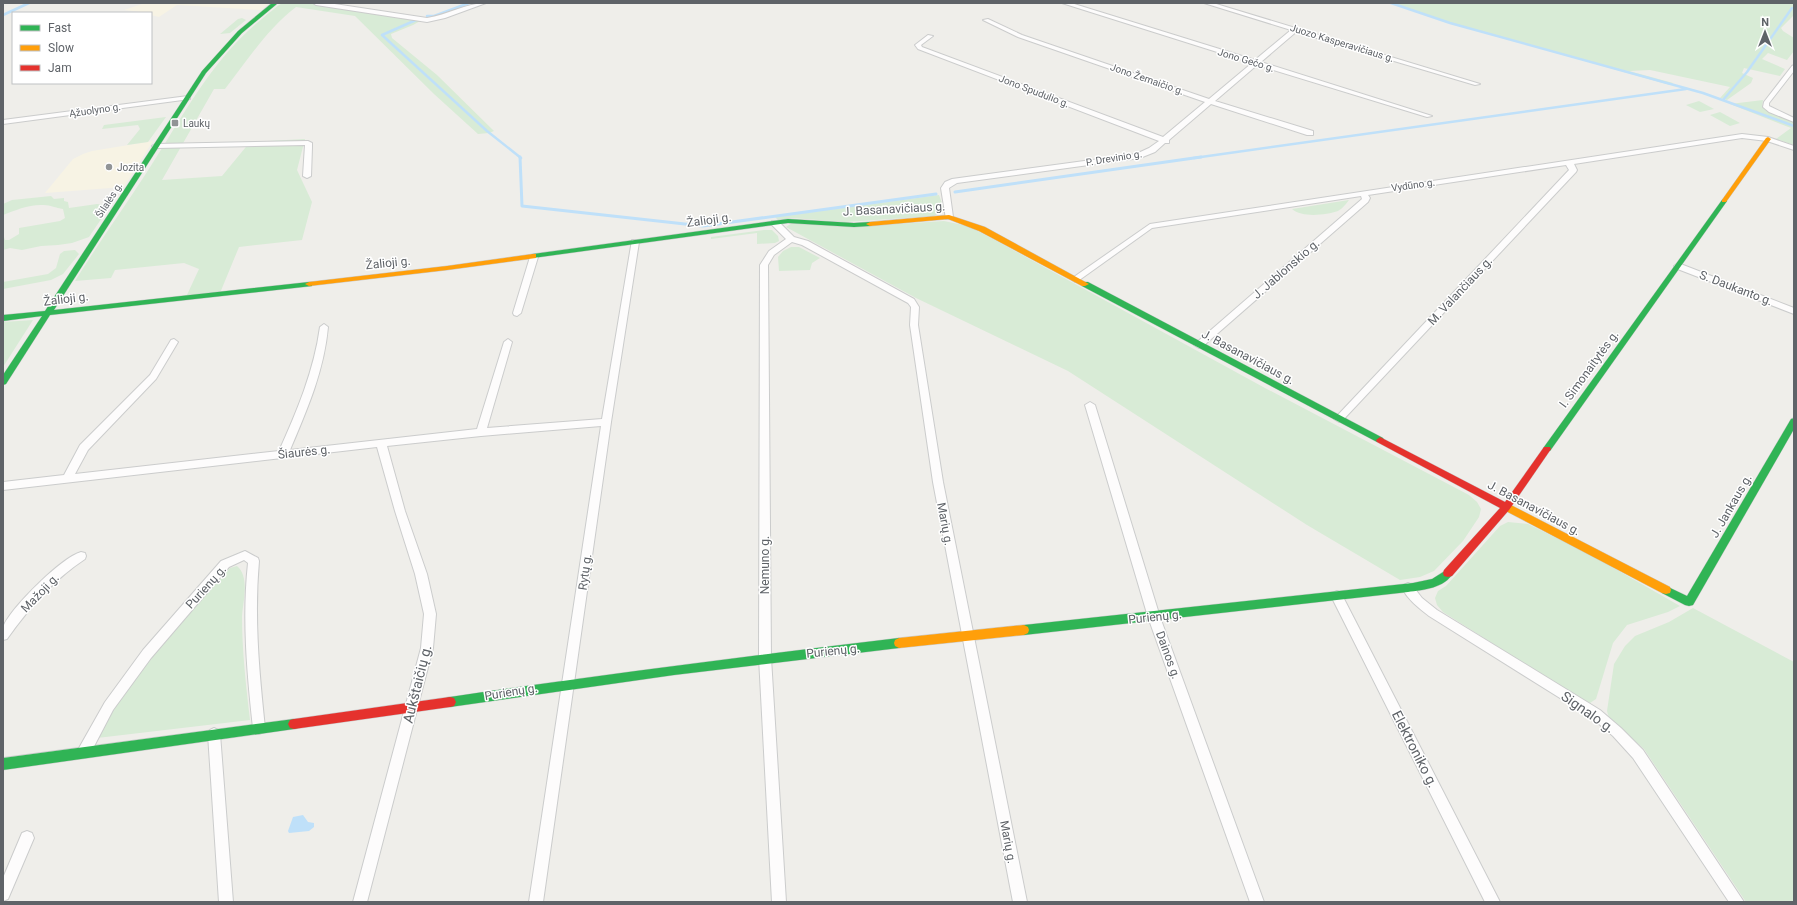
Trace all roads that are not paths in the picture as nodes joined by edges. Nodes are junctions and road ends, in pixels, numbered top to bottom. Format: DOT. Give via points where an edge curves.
graph roads {
  1 [pos="275,3"];
  2 [pos="316,3"];
  3 [pos="483,3"];
  4 [pos="1065,3"];
  5 [pos="1206,3"];
  6 [pos="986,20"];
  7 [pos="1296,30"];
  8 [pos="930,36"];
  9 [pos="1256,64"];
  10 [pos="1794,67"];
  11 [pos="1477,84"];
  12 [pos="188,98"];
  13 [pos="1211,102"];
  14 [pos="1429,116"];
  15 [pos="1794,120"];
  16 [pos="3,122"];
  17 [pos="1310,133"];
  18 [pos="1768,139"];
  19 [pos="1166,141"];
  20 [pos="156,146"];
  21 [pos="1794,148"];
  22 [pos="1567,162"];
  23 [pos="307,176"];
  24 [pos="1362,193"];
  25 [pos="949,217"];
  26 [pos="775,223"];
  27 [pos="791,240"];
  28 [pos="635,242"];
  29 [pos="534,257"];
  30 [pos="1678,266"];
  31 [pos="1075,279"];
  32 [pos="1794,311"];
  33 [pos="49,313"];
  34 [pos="517,313"];
  35 [pos="3,318"];
  36 [pos="324,326"];
  37 [pos="174,342"];
  38 [pos="508,342"];
  39 [pos="1199,344"];
  40 [pos="4,378"];
  41 [pos="1090,405"];
  42 [pos="1339,419"];
  43 [pos="1794,421"];
  44 [pos="606,422"];
  45 [pos="480,432"];
  46 [pos="381,443"];
  47 [pos="283,454"];
  48 [pos="68,478"];
  49 [pos="3,486"];
  50 [pos="1506,507"];
  51 [pos="81,556"];
  52 [pos="1408,588"];
  53 [pos="1336,596"];
  54 [pos="1689,602"];
  55 [pos="1154,617"];
  56 [pos="3,635"];
  57 [pos="967,637"];
  58 [pos="765,658"];
  59 [pos="569,684"];
  60 [pos="411,708"];
  61 [pos="259,728"];
  62 [pos="214,734"];
  63 [pos="84,752"];
  64 [pos="3,764"];
  65 [pos="27,838"];
  66 [pos="3,894"];
  67 [pos="226,902"];
  68 [pos="360,902"];
  69 [pos="536,902"];
  70 [pos="779,902"];
  71 [pos="1020,902"];
  72 [pos="1257,902"];
  73 [pos="1493,902"];
  74 [pos="1737,902"];
  1 -- 12 [label="street, Šilalės g." via="227,45 204,72"];
  2 -- 3 [label="street" via="432,20"];
  4 -- 9 [label="street, Jono Gečo g."];
  5 -- 7 [label="street, Juozo Kasperavičiaus g."];
  6 -- 13 [label="street, Jono Žemaičio g." via="1020,36"];
  7 -- 9 [label="street, P. Drevinio g."];
  7 -- 11 [label="street, Juozo Kasperavičiaus g."];
  8 -- 19 [label="street, Jono Spudulio g." via="918,45 920,48"];
  9 -- 13 [label="street, P. Drevinio g."];
  9 -- 14 [label="street, Jono Gečo g."];
  10 -- 15 [label="street" via="1766,103 1766,107"];
  12 -- 16 [label="street, Ąžuolyno g."];
  12 -- 20 [label="street, Šilalės g."];
  13 -- 17 [label="street, Jono Žemaičio g."];
  13 -- 19 [label="street, P. Drevinio g."];
  18 -- 21 [label="street, Vydūno g."];
  18 -- 22 [label="street, Vydūno g." via="1742,136"];
  18 -- 30 [label="street, I. Simonaitytės g."];
  19 -- 25 [label="street, P. Drevinio g." via="1137,156 955,181 945,188"];
  20 -- 23 [label="street" via="308,143 305,168"];
  20 -- 33 [label="street, Šilalės g."];
  22 -- 24 [label="street, Vydūno g."];
  22 -- 42 [label="street, M. Valančiaus g." via="1573,170"];
  24 -- 31 [label="street, Vydūno g." via="1150,226"];
  24 -- 39 [label="street, J. Jablonskio g." via="1365,200"];
  25 -- 26 [label="street, J. Basanavičiaus g." via="854,225 801,221"];
  25 -- 31 [label="street, J. Basanavičiaus g." via="973,225"];
  26 -- 27 [label="street, Marių g."];
  26 -- 28 [label="street, Žalioji g."];
  27 -- 57 [label="street, Marių g." via="805,243 911,301 915,307 914,325 938,482"];
  27 -- 58 [label="street, Nemuno g." via="772,252 764,265"];
  28 -- 29 [label="street, Žalioji g."];
  28 -- 44 [label="street, Rytų g."];
  29 -- 33 [label="street, Žalioji g."];
  29 -- 34 [label="street"];
  30 -- 32 [label="street, S. Daukanto g."];
  30 -- 50 [label="street, I. Simonaitytės g."];
  31 -- 39 [label="street, J. Basanavičiaus g."];
  33 -- 35 [label="street, Žalioji g."];
  33 -- 40 [label="street, Šilalės g."];
  36 -- 47 [label="street" via="316,372"];
  37 -- 48 [label="street" via="153,377 84,448"];
  38 -- 45 [label="street"];
  39 -- 42 [label="street, J. Basanavičiaus g."];
  41 -- 55 [label="street, Dainos g."];
  42 -- 50 [label="street, J. Basanavičiaus g."];
  43 -- 54 [label="street, J. Jankaus g."];
  44 -- 45 [label="street, Šiaurės g."];
  44 -- 59 [label="street, Rytų g."];
  45 -- 46 [label="street, Šiaurės g."];
  46 -- 47 [label="street, Šiaurės g."];
  46 -- 60 [label="street, Aukštaičių g." via="430,614 428,648"];
  47 -- 48 [label="street, Šiaurės g."];
  48 -- 49 [label="street, Šiaurės g."];
  50 -- 52 [label="street, I. Simonaitytės g." via="1444,578"];
  50 -- 54 [label="street, J. Basanavičiaus g."];
  51 -- 56 [label="street, Mažoji g." via="71,562 29,602"];
  52 -- 53 [label="street, Purienų g."];
  52 -- 74 [label="street, Signalo g." via="1418,601 1433,613 1596,714 1618,732 1638,754"];
  53 -- 55 [label="street, Purienų g."];
  53 -- 73 [label="street, Elektroniko g."];
  55 -- 57 [label="street, Purienų g."];
  55 -- 72 [label="street, Dainos g."];
  57 -- 58 [label="street, Purienų g."];
  57 -- 71 [label="street, Marių g."];
  58 -- 59 [label="street, Purienų g."];
  58 -- 70 [label="street, Nemuno g."];
  59 -- 60 [label="street, Purienų g."];
  59 -- 69 [label="street, Rytų g."];
  60 -- 61 [label="street, Purienų g."];
  60 -- 68 [label="street, Aukštaičių g."];
  61 -- 62 [label="street, Purienų g."];
  61 -- 63 [label="street, Purienų g." via="251,648 251,589 254,561 245,556 225,564 147,654 109,706"];
  62 -- 63 [label="street, Purienų g."];
  62 -- 67 [label="street"];
  63 -- 64 [label="street, Purienų g."];
  65 -- 66 [label="street"];
}
